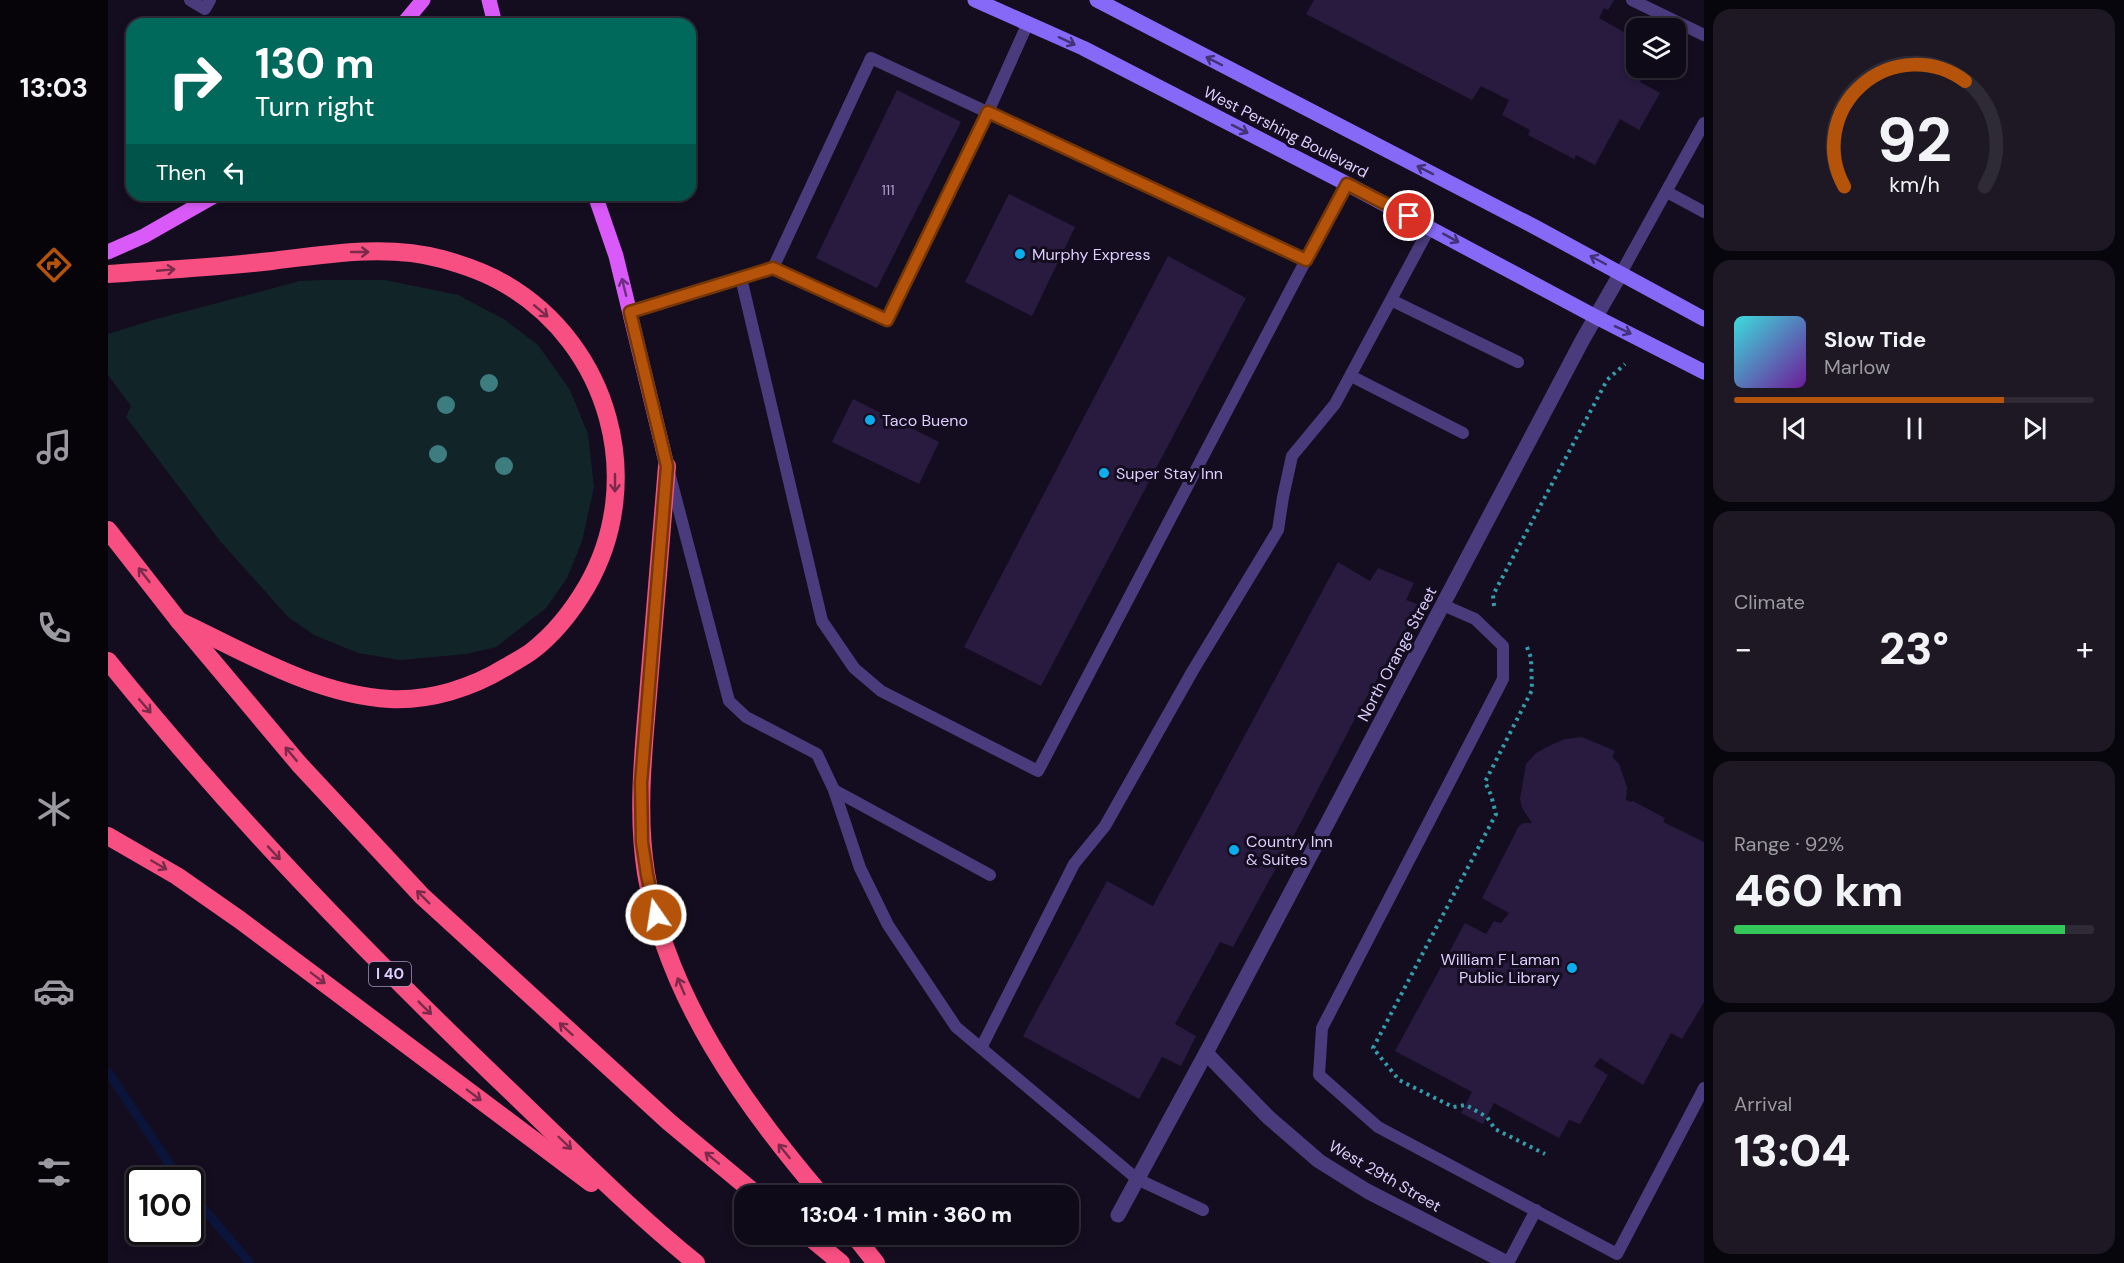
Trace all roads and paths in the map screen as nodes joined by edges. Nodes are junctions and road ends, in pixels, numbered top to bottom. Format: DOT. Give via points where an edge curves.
graph roads {
  1 [pos="190,0"];
  2 [pos="210,0"];
  3 [pos="423,0"];
  4 [pos="489,0"];
  5 [pos="975,0"];
  6 [pos="1097,0"];
  7 [pos="1632,0"];
  8 [pos="409,18"];
  9 [pos="494,18"];
  10 [pos="1028,23"];
  11 [pos="1704,35"];
  12 [pos="988,112"];
  13 [pos="1704,123"];
  14 [pos="1347,184"];
  15 [pos="1667,192"];
  16 [pos="205,201"];
  17 [pos="597,201"];
  18 [pos="1704,212"];
  19 [pos="1430,227"];
  20 [pos="108,252"];
  21 [pos="1306,260"];
  22 [pos="773,268"];
  23 [pos="1621,273"];
  24 [pos="108,274"];
  25 [pos="741,278"];
  26 [pos="1391,300"];
  27 [pos="630,312"];
  28 [pos="1596,317"];
  29 [pos="1704,319"];
  30 [pos="1518,362"];
  31 [pos="1625,364"];
  32 [pos="1704,372"];
  33 [pos="1351,376"];
  34 [pos="1463,433"];
  35 [pos="667,466"];
  36 [pos="108,530"];
  37 [pos="1443,605"];
  38 [pos="1495,612"];
  39 [pos="179,621"];
  40 [pos="1525,641"];
  41 [pos="108,661"];
  42 [pos="834,790"];
  43 [pos="108,836"];
  44 [pos="990,875"];
  45 [pos="981,1048"];
  46 [pos="1206,1053"];
  47 [pos="1704,1088"];
  48 [pos="1545,1154"];
  49 [pos="1137,1179"];
  50 [pos="745,1185"];
  51 [pos="813,1185"];
  52 [pos="1203,1210"];
  53 [pos="1536,1210"];
  54 [pos="1118,1215"];
  55 [pos="655,1230"];
  56 [pos="819,1245"];
  57 [pos="862,1245"];
  58 [pos="696,1263"];
  59 [pos="841,1263"];
  60 [pos="876,1263"];
  61 [pos="1508,1263"];
  1 -- 2 [label="lane" via="205,9"];
  3 -- 8 [label="main road"];
  4 -- 9 [label="main road"];
  5 -- 10 [label="main road, West Pershing Boulevard"];
  23 -- 6 [label="main road, West Pershing Boulevard, one-way"];
  7 -- 11 [label="lane"];
  10 -- 12 [label="lane"];
  10 -- 14 [label="main road, West Pershing Boulevard, one-way"];
  12 -- 21 [label="lane"];
  12 -- 22 [label="lane" via="887,320"];
  12 -- 22 [label="lane" via="871,58"];
  13 -- 15 [label="lane"];
  14 -- 19 [label="main road, West Pershing Boulevard"];
  14 -- 21 [label="lane"];
  15 -- 18 [label="lane"];
  15 -- 23 [label="lane"];
  16 -- 20 [label="main road"];
  27 -- 17 [label="main road, one-way"];
  19 -- 26 [label="lane"];
  19 -- 28 [label="main road, West Pershing Boulevard, one-way"];
  21 -- 25 [label="lane" via="1038,771 881,691 854,668 822,621"];
  22 -- 25 [label="lane"];
  23 -- 28 [label="street, North Orange Street"];
  23 -- 29 [label="main road, West Pershing Boulevard"];
  24 -- 39 [label="highway, one-way" via="336,252 406,253 470,267 506,284 543,312 570,340 587,365 604,403 616,453 615,501 608,540 576,604 531,652 489,677 457,690 421,698 358,696 291,673"];
  25 -- 27 [label="lane"];
  26 -- 30 [label="lane"];
  26 -- 33 [label="lane"];
  27 -- 35 [label="main road"];
  28 -- 32 [label="main road, West Pershing Boulevard, one-way"];
  28 -- 37 [label="street, North Orange Street"];
  31 -- 38 [label="path" via="1607,380 1542,500 1493,595"];
  33 -- 34 [label="lane"];
  33 -- 45 [label="lane" via="1335,404 1292,456 1278,530 1105,826 1074,864"];
  35 -- 42 [label="lane" via="729,701 746,717 818,754"];
  51 -- 35 [label="highway, one-way" via="734,1082 684,993 661,936 647,875 641,783"];
  39 -- 36 [label="highway, one-way"];
  37 -- 46 [label="street, North Orange Street"];
  37 -- 53 [label="lane" via="1475,620 1503,646 1503,679 1322,1028 1319,1076 1378,1127"];
  50 -- 39 [label="highway, one-way" via="669,1122 422,896 299,764"];
  40 -- 48 [label="path" via="1532,690 1485,782 1496,814 1373,1048 1399,1080 1453,1107 1466,1105 1487,1117 1495,1129"];
  41 -- 55 [label="highway, I 40, one-way" via="242,818 346,929"];
  42 -- 44 [label="lane"];
  42 -- 45 [label="lane" via="860,868 888,925 956,1027"];
  43 -- 55 [label="highway, one-way" via="177,876 240,920"];
  45 -- 49 [label="lane"];
  46 -- 49 [label="street, North Orange Street"];
  46 -- 61 [label="street, West 29th Street" via="1268,1117 1320,1161 1366,1191"];
  47 -- 53 [label="lane" via="1617,1254"];
  49 -- 52 [label="lane"];
  49 -- 54 [label="street, North Orange Street"];
  53 -- 61 [label="lane"];
  55 -- 58 [label="highway, I 40"];
  56 -- 59 [label="highway"];
  57 -- 60 [label="highway"];
}
